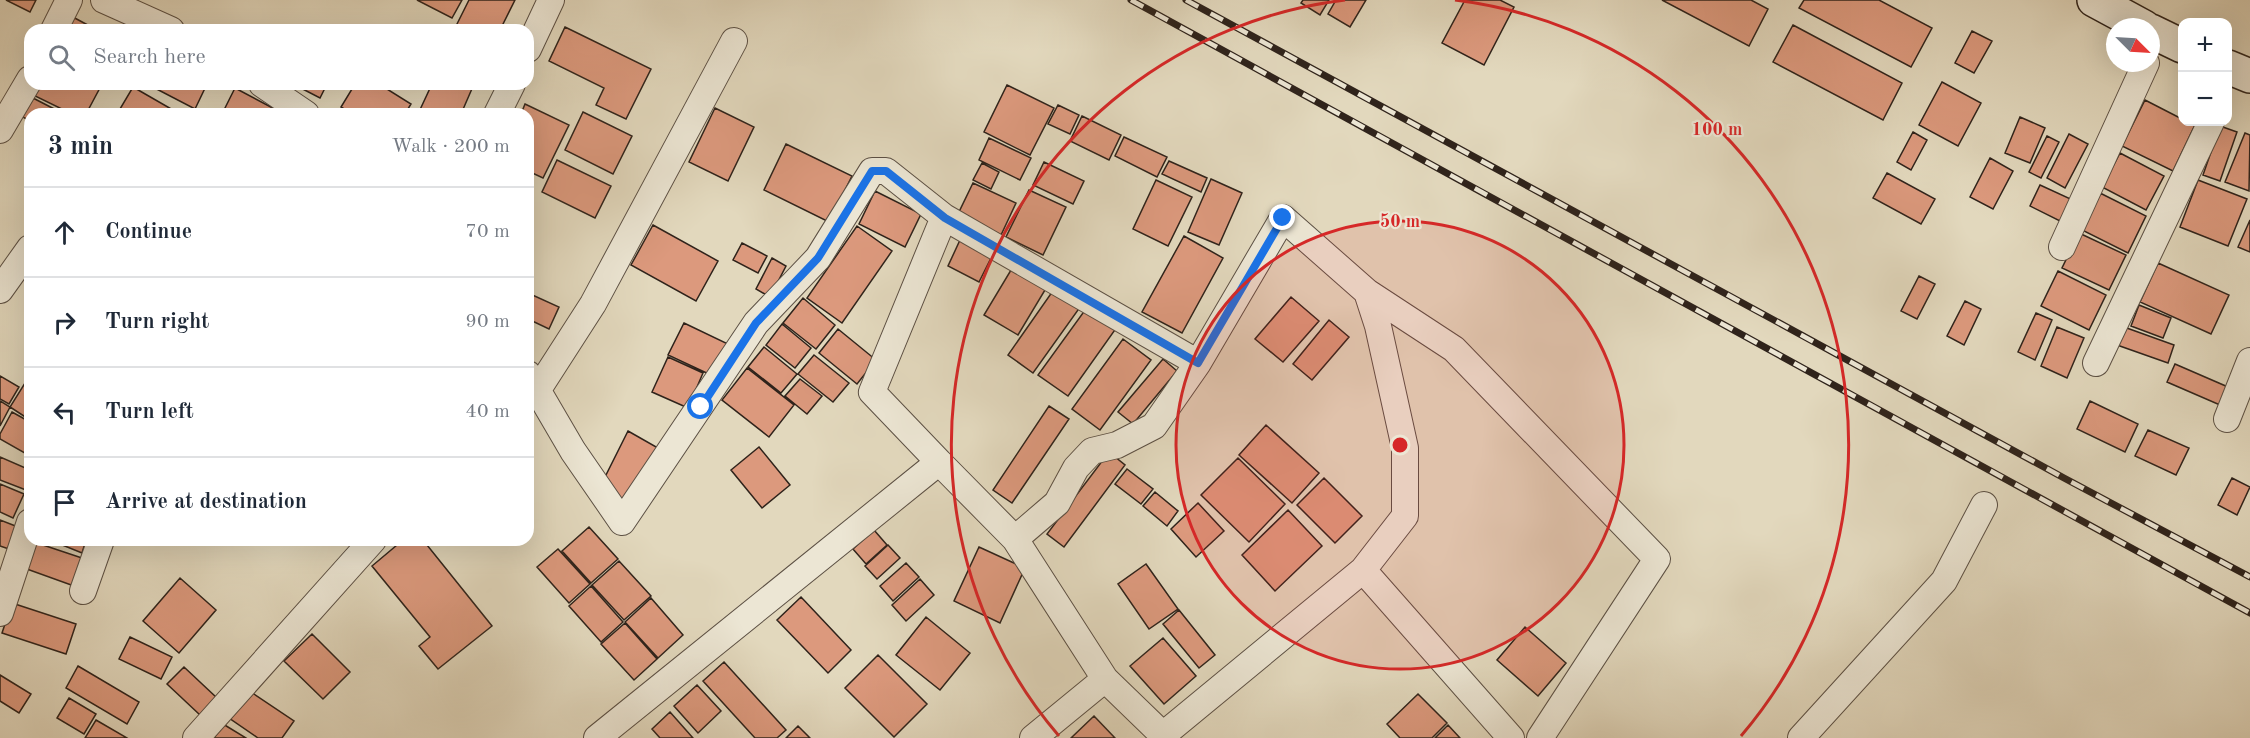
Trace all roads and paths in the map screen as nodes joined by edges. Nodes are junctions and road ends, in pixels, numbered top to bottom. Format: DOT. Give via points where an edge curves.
graph roads {
  1 [pos="69,0"];
  2 [pos="104,0"];
  3 [pos="551,0"];
  4 [pos="2094,0"];
  5 [pos="2120,18"];
  6 [pos="57,24"];
  7 [pos="158,24"];
  8 [pos="534,36"];
  9 [pos="734,41"];
  10 [pos="2141,72"];
  11 [pos="24,89"];
  12 [pos="271,90"];
  13 [pos="509,90"];
  14 [pos="297,108"];
  15 [pos="500,108"];
  16 [pos="2209,126"];
  17 [pos="0,130"];
  18 [pos="945,218"];
  19 [pos="2062,247"];
  20 [pos="24,256"];
  21 [pos="0,290"];
  22 [pos="1367,292"];
  23 [pos="2250,361"];
  24 [pos="1198,363"];
  25 [pos="2096,363"];
  26 [pos="534,383"];
  27 [pos="534,392"];
  28 [pos="2227,419"];
  29 [pos="939,462"];
  30 [pos="1984,505"];
  31 [pos="1015,539"];
  32 [pos="24,540"];
  33 [pos="99,546"];
  34 [pos="367,546"];
  35 [pos="1363,570"];
  36 [pos="83,591"];
  37 [pos="0,613"];
  38 [pos="1105,679"];
  39 [pos="1165,737"];
  40 [pos="196,738"];
  41 [pos="597,738"];
  42 [pos="1033,738"];
  43 [pos="1511,738"];
  44 [pos="1540,738"];
  45 [pos="1801,738"];
  1 -- 6 [label="street"];
  2 -- 7 [label="street"];
  3 -- 8 [label="street"];
  4 -- 5 [label="main road"];
  9 -- 26 [label="street" via="593,304"];
  10 -- 19 [label="street"];
  11 -- 17 [label="street"];
  12 -- 14 [label="street"];
  13 -- 15 [label="street"];
  16 -- 25 [label="street"];
  18 -- 24 [label="street"];
  18 -- 27 [label="street" via="886,171 872,171 818,258 756,323 622,522"];
  18 -- 29 [label="street" via="872,392"];
  20 -- 21 [label="street"];
  22 -- 24 [label="street" via="1283,218"];
  22 -- 35 [label="street" via="1405,448 1406,516"];
  22 -- 44 [label="street" via="1454,349 1657,559"];
  23 -- 28 [label="street"];
  24 -- 31 [label="street" via="1154,426 1117,445 1092,451 1076,468 1057,503"];
  29 -- 31 [label="street"];
  29 -- 41 [label="street"];
  30 -- 45 [label="street" via="1944,581"];
  31 -- 38 [label="street"];
  32 -- 37 [label="street"];
  33 -- 36 [label="street"];
  34 -- 40 [label="street"];
  35 -- 39 [label="street"];
  35 -- 43 [label="street"];
  38 -- 39 [label="street"];
  38 -- 42 [label="street"];
}
